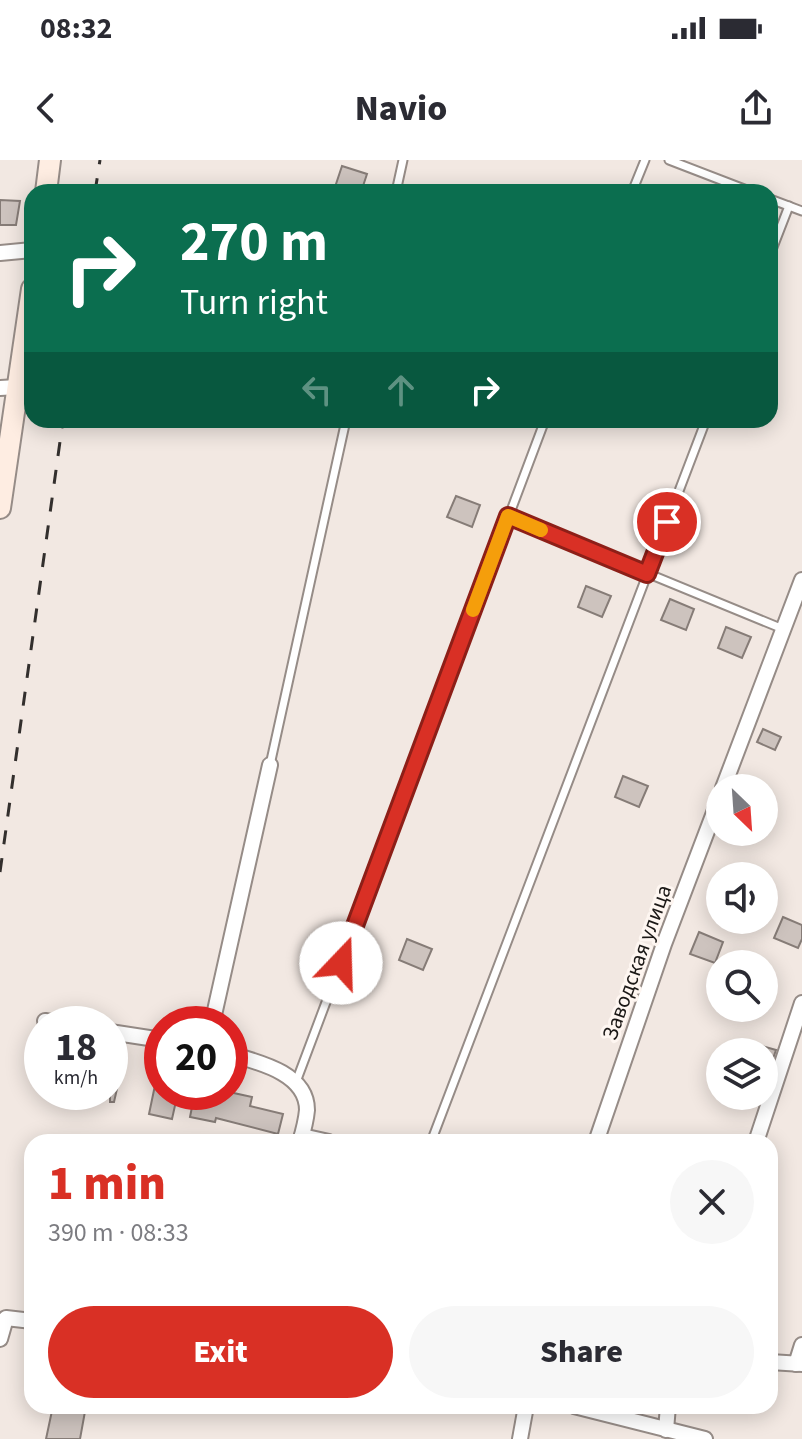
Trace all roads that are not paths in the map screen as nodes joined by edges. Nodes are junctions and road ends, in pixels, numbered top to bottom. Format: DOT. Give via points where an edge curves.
graph roads {
  1 [pos="50,160"];
  2 [pos="403,160"];
  3 [pos="645,160"];
  4 [pos="669,160"];
  5 [pos="47,184"];
  6 [pos="398,184"];
  7 [pos="635,184"];
  8 [pos="731,184"];
  9 [pos="778,202"];
  10 [pos="789,206"];
  11 [pos="802,211"];
  12 [pos="778,234"];
  13 [pos="24,251"];
  14 [pos="0,253"];
  15 [pos="24,322"];
  16 [pos="8,388"];
  17 [pos="344,428"];
  18 [pos="542,428"];
  19 [pos="703,428"];
  20 [pos="0,508"];
  21 [pos="508,516"];
  22 [pos="647,574"];
  23 [pos="802,580"];
  24 [pos="784,630"];
  25 [pos="270,765"];
  26 [pos="728,774"];
  27 [pos="706,834"];
  28 [pos="802,1003"];
  29 [pos="216,1006"];
  30 [pos="248,1060"];
  31 [pos="296,1082"];
  32 [pos="302,1134"];
  33 [pos="434,1134"];
  34 [pos="599,1134"];
  35 [pos="759,1134"];
  36 [pos="24,1320"];
  37 [pos="0,1339"];
  38 [pos="802,1345"];
  39 [pos="778,1363"];
  40 [pos="799,1364"];
  41 [pos="525,1414"];
  42 [pos="605,1414"];
  43 [pos="667,1414"];
  44 [pos="666,1430"];
  45 [pos="520,1439"];
  46 [pos="705,1439"];
  1 -- 5 [label="street"];
  2 -- 6 [label="lane"];
  3 -- 7 [label="lane"];
  4 -- 8 [label="lane"];
  9 -- 10 [label="lane"];
  10 -- 11 [label="lane"];
  10 -- 12 [label="lane"];
  13 -- 14 [label="street"];
  15 -- 16 [label="street"];
  16 -- 20 [label="street"];
  17 -- 25 [label="lane"];
  18 -- 21 [label="lane"];
  19 -- 22 [label="lane"];
  21 -- 22 [label="lane"];
  21 -- 31 [label="lane"];
  22 -- 24 [label="lane"];
  22 -- 33 [label="lane"];
  23 -- 24 [label="street"];
  24 -- 26 [label="street"];
  25 -- 29 [label="street"];
  27 -- 34 [label="street, Заводская улица"];
  28 -- 35 [label="street"];
  30 -- 31 [label="street"];
  31 -- 32 [label="street" via="307,1108"];
  36 -- 37 [label="street" via="6,1318"];
  38 -- 40 [label="street"];
  39 -- 40 [label="street"];
  41 -- 45 [label="street"];
  42 -- 44 [label="street"];
  43 -- 44 [label="street"];
  44 -- 46 [label="street"];
}
